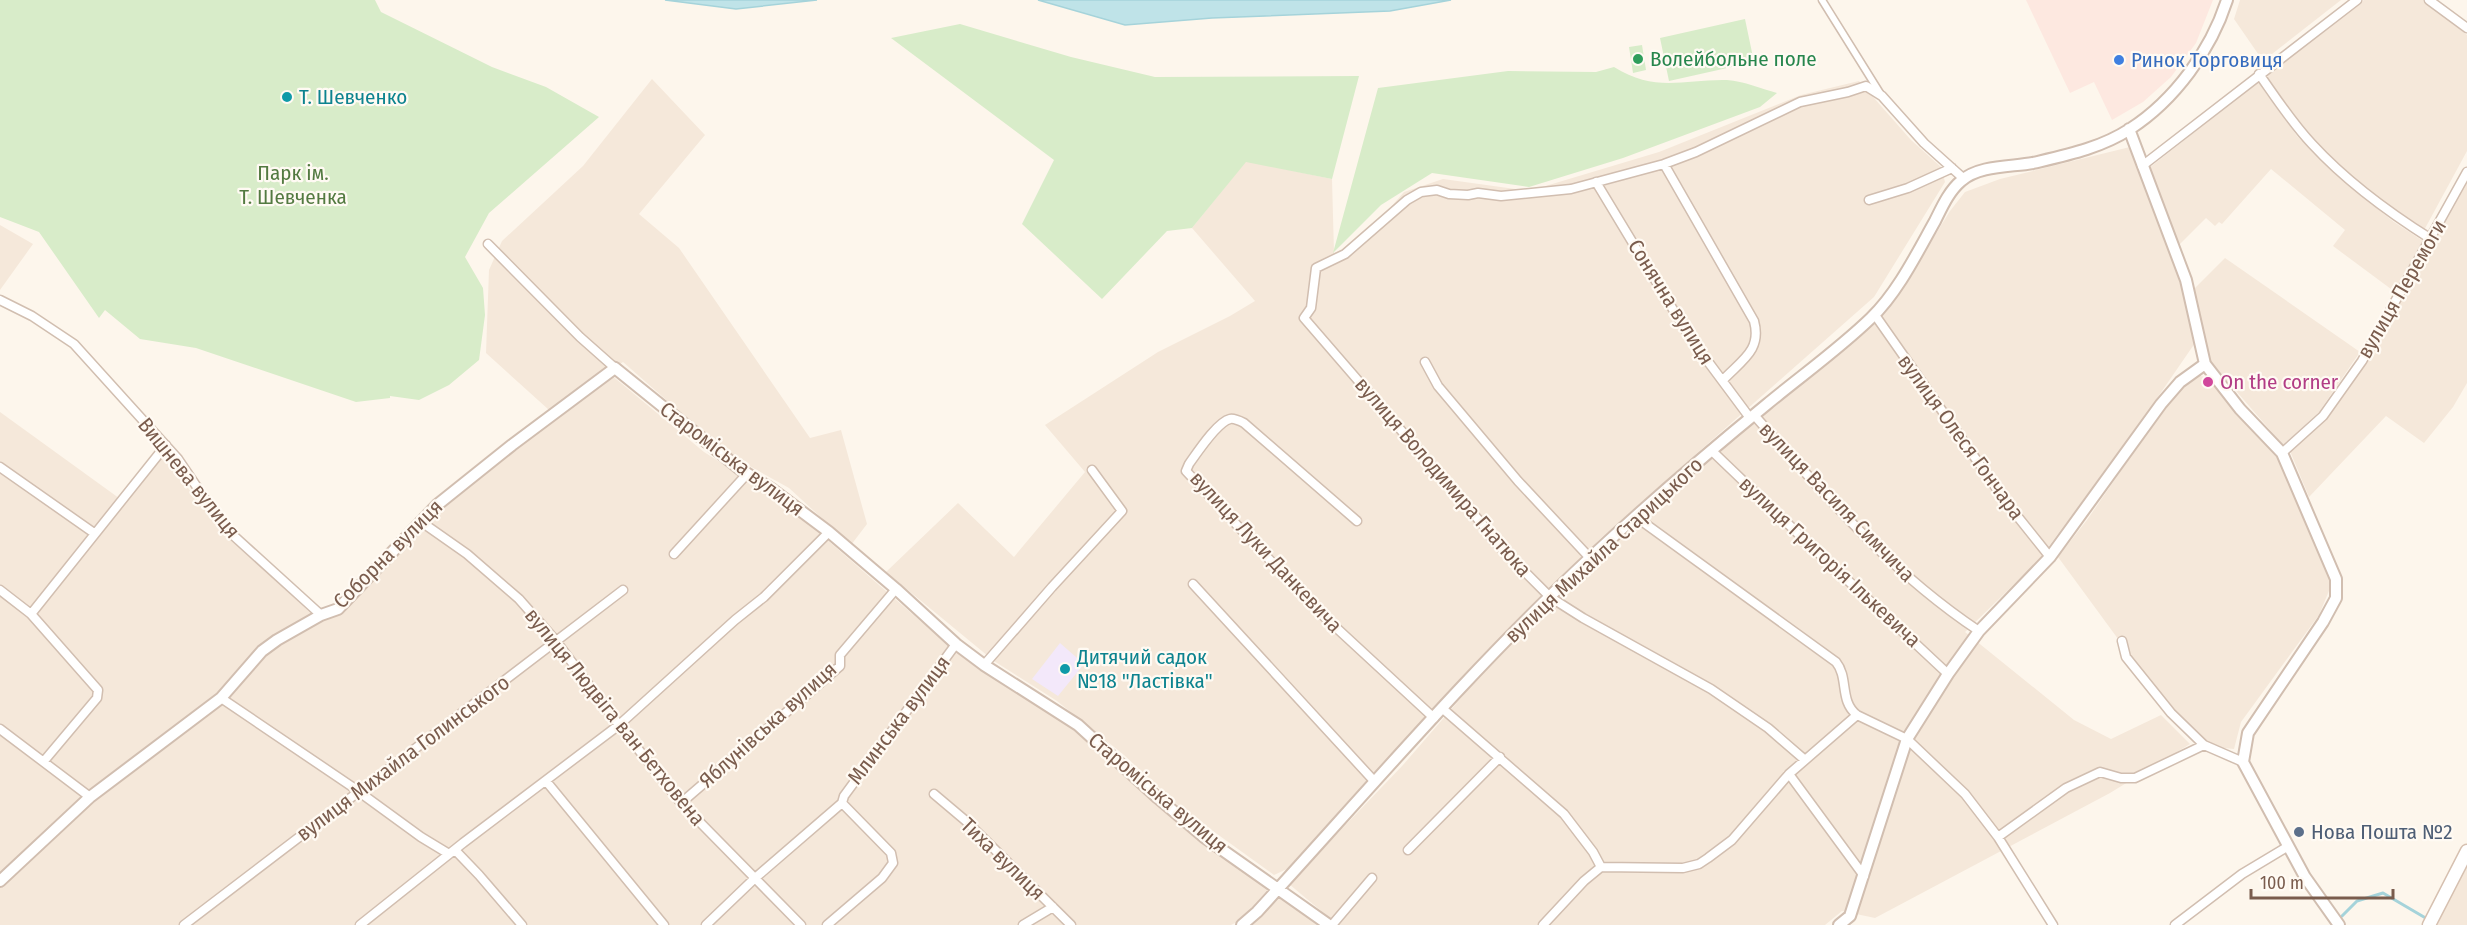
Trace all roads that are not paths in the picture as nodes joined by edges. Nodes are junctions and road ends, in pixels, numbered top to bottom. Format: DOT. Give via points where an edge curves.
graph roads {
  1 [pos="1822,0"];
  2 [pos="2227,0"];
  3 [pos="2357,0"];
  4 [pos="2429,0"];
  5 [pos="2467,28"];
  6 [pos="2259,74"];
  7 [pos="1882,96"];
  8 [pos="2129,129"];
  9 [pos="1664,164"];
  10 [pos="2142,166"];
  11 [pos="1952,168"];
  12 [pos="2467,172"];
  13 [pos="1963,178"];
  14 [pos="1596,182"];
  15 [pos="1869,200"];
  16 [pos="2431,239"];
  17 [pos="488,244"];
  18 [pos="0,300"];
  19 [pos="1875,315"];
  20 [pos="1425,362"];
  21 [pos="2205,364"];
  22 [pos="615,368"];
  23 [pos="1723,380"];
  24 [pos="1752,417"];
  25 [pos="166,445"];
  26 [pos="1712,450"];
  27 [pos="2282,453"];
  28 [pos="0,467"];
  29 [pos="1092,470"];
  30 [pos="747,474"];
  31 [pos="1636,517"];
  32 [pos="420,521"];
  33 [pos="1357,521"];
  34 [pos="829,532"];
  35 [pos="94,533"];
  36 [pos="674,554"];
  37 [pos="2050,557"];
  38 [pos="1590,558"];
  39 [pos="1193,584"];
  40 [pos="896,589"];
  41 [pos="0,590"];
  42 [pos="623,590"];
  43 [pos="1550,597"];
  44 [pos="31,614"];
  45 [pos="321,615"];
  46 [pos="1979,630"];
  47 [pos="556,641"];
  48 [pos="2122,641"];
  49 [pos="956,644"];
  50 [pos="984,665"];
  51 [pos="1948,674"];
  52 [pos="221,698"];
  53 [pos="1443,709"];
  54 [pos="1857,716"];
  55 [pos="1434,718"];
  56 [pos="619,725"];
  57 [pos="0,729"];
  58 [pos="1907,739"];
  59 [pos="2204,746"];
  60 [pos="1500,757"];
  61 [pos="1805,760"];
  62 [pos="44,761"];
  63 [pos="2243,762"];
  64 [pos="1789,774"];
  65 [pos="546,781"];
  66 [pos="1375,782"];
  67 [pos="359,792"];
  68 [pos="934,794"];
  69 [pos="90,797"];
  70 [pos="681,803"];
  71 [pos="842,803"];
  72 [pos="1998,837"];
  73 [pos="2287,847"];
  74 [pos="1408,850"];
  75 [pos="2467,851"];
  76 [pos="452,852"];
  77 [pos="1601,867"];
  78 [pos="1864,876"];
  79 [pos="1372,878"];
  80 [pos="754,879"];
  81 [pos="0,881"];
  82 [pos="1278,888"];
  83 [pos="1053,907"];
  84 [pos="1853,921"];
  85 [pos="184,925"];
  86 [pos="360,925"];
  87 [pos="522,925"];
  88 [pos="664,925"];
  89 [pos="706,925"];
  90 [pos="801,925"];
  91 [pos="826,925"];
  92 [pos="1023,925"];
  93 [pos="1071,925"];
  94 [pos="1242,925"];
  95 [pos="1330,925"];
  96 [pos="1543,925"];
  97 [pos="1839,925"];
  98 [pos="2053,925"];
  99 [pos="2175,925"];
  100 [pos="2339,925"];
  101 [pos="2429,925"];
  1 -- 7 [label="street"];
  2 -- 8 [label="street" via="2202,54 2176,88"];
  3 -- 6 [label="street"];
  4 -- 5 [label="street"];
  6 -- 10 [label="street"];
  6 -- 16 [label="street" via="2319,152 2374,200"];
  7 -- 9 [label="street" via="1866,86 1800,102"];
  7 -- 11 [label="street"];
  8 -- 10 [label="street"];
  8 -- 13 [label="street" via="2071,154"];
  9 -- 14 [label="street"];
  9 -- 23 [label="street" via="1755,327 1754,346"];
  10 -- 21 [label="street" via="2186,280"];
  11 -- 13 [label="street"];
  11 -- 15 [label="street"];
  12 -- 16 [label="street, вулиця Перемоги"];
  13 -- 19 [label="street, вулиця Михайла Старицького"];
  14 -- 23 [label="street, Сонячна вулиця" via="1689,336"];
  14 -- 43 [label="street, вулиця Володимира Гнатюка" via="1571,189 1501,196 1421,192 1345,254 1316,268 1311,308 1304,318 1492,539"];
  16 -- 27 [label="street, вулиця Перемоги" via="2355,370 2323,416"];
  17 -- 22 [label="street, Староміська вулиця"];
  18 -- 25 [label="street, Вишнева вулиця" via="74,344"];
  19 -- 24 [label="street, вулиця Михайла Старицького"];
  19 -- 37 [label="street, вулиця Олеся Гончара" via="1993,484"];
  20 -- 38 [label="street" via="1438,386"];
  21 -- 27 [label="street"];
  21 -- 37 [label="street" via="2180,382 2161,404"];
  22 -- 30 [label="street, Староміська вулиця"];
  22 -- 32 [label="street, Соборна вулиця" via="481,469"];
  23 -- 24 [label="street, Сонячна вулиця"];
  24 -- 26 [label="street, вулиця Михайла Старицького"];
  24 -- 46 [label="street, вулиця Василя Симчича" via="1922,590"];
  25 -- 35 [label="street"];
  25 -- 45 [label="street, Вишнева вулиця" via="224,527"];
  26 -- 31 [label="street, вулиця Михайла Старицького"];
  26 -- 51 [label="street, вулиця Григорія Ількевича"];
  27 -- 63 [label="street" via="2336,579 2336,598 2248,733"];
  28 -- 35 [label="street"];
  29 -- 50 [label="street" via="1122,511"];
  30 -- 34 [label="street, Староміська вулиця"];
  30 -- 36 [label="street"];
  31 -- 38 [label="street, вулиця Михайла Старицького"];
  31 -- 54 [label="street" via="1836,662 1844,696"];
  32 -- 45 [label="street, Соборна вулиця" via="338,609"];
  32 -- 47 [label="street, вулиця Людвіга ван Бетховена" via="467,554 519,599"];
  33 -- 55 [label="street, вулиця Луки Данкевича" via="1236,420 1221,424 1186,471 1316,609"];
  34 -- 40 [label="street, Староміська вулиця"];
  34 -- 56 [label="street" via="764,597"];
  35 -- 44 [label="street"];
  37 -- 46 [label="street"];
  38 -- 43 [label="street, вулиця Михайла Старицького"];
  39 -- 66 [label="street"];
  40 -- 49 [label="street, Староміська вулиця"];
  40 -- 70 [label="street, Яблунівська вулиця" via="840,655 840,666"];
  41 -- 44 [label="street"];
  42 -- 47 [label="street, вулиця Михайла Голинського"];
  43 -- 53 [label="street, вулиця Михайла Старицького"];
  43 -- 61 [label="street, вулиця Володимира Гнатюка" via="1711,689 1768,728"];
  44 -- 62 [label="street" via="95,686 98,695"];
  45 -- 52 [label="street, Соборна вулиця" via="262,651"];
  46 -- 51 [label="street"];
  47 -- 56 [label="street, вулиця Людвіга ван Бетховена"];
  47 -- 67 [label="street, вулиця Михайла Голинського"];
  48 -- 59 [label="street" via="2126,657 2137,672"];
  49 -- 50 [label="street, Староміська вулиця"];
  49 -- 71 [label="street, Млинська вулиця" via="848,788"];
  50 -- 82 [label="street, Староміська вулиця" via="1078,725 1204,837"];
  51 -- 58 [label="street"];
  52 -- 67 [label="street"];
  52 -- 69 [label="street, Соборна вулиця"];
  53 -- 55 [label="street, вулиця Михайла Старицького"];
  53 -- 60 [label="street"];
  54 -- 58 [label="street"];
  54 -- 61 [label="street"];
  55 -- 66 [label="street, вулиця Михайла Старицького"];
  56 -- 65 [label="street"];
  56 -- 70 [label="street, вулиця Людвіга ван Бетховена"];
  57 -- 62 [label="street"];
  58 -- 72 [label="street" via="1971,801"];
  58 -- 78 [label="street"];
  59 -- 63 [label="street"];
  59 -- 72 [label="street" via="2135,778 2100,772 2066,788"];
  60 -- 74 [label="street"];
  60 -- 77 [label="street" via="1564,814"];
  61 -- 64 [label="street"];
  62 -- 69 [label="street"];
  63 -- 73 [label="street"];
  64 -- 77 [label="street" via="1732,840 1699,864 1683,868"];
  64 -- 78 [label="street"];
  65 -- 76 [label="street"];
  65 -- 88 [label="street"];
  66 -- 82 [label="street, вулиця Михайла Старицького"];
  67 -- 76 [label="street" via="421,837"];
  67 -- 85 [label="street, вулиця Михайла Голинського"];
  68 -- 83 [label="street, Тиха вулиця"];
  69 -- 81 [label="street, Соборна вулиця"];
  70 -- 80 [label="street, вулиця Людвіга ван Бетховена"];
  71 -- 80 [label="street"];
  71 -- 91 [label="street, Млинська вулиця" via="891,853 893,863 882,878"];
  72 -- 98 [label="street"];
  73 -- 99 [label="street" via="2242,874"];
  73 -- 100 [label="street"];
  75 -- 101 [label="main road"];
  76 -- 86 [label="street"];
  76 -- 87 [label="street" via="479,874"];
  77 -- 96 [label="street"];
  78 -- 84 [label="street"];
  79 -- 95 [label="street"];
  80 -- 89 [label="street"];
  80 -- 90 [label="street, вулиця Людвіга ван Бетховена"];
  82 -- 94 [label="street, вулиця Михайла Старицького"];
  82 -- 95 [label="street, Староміська вулиця"];
  83 -- 92 [label="street"];
  83 -- 93 [label="street, Тиха вулиця"];
  84 -- 97 [label="street"];
}
